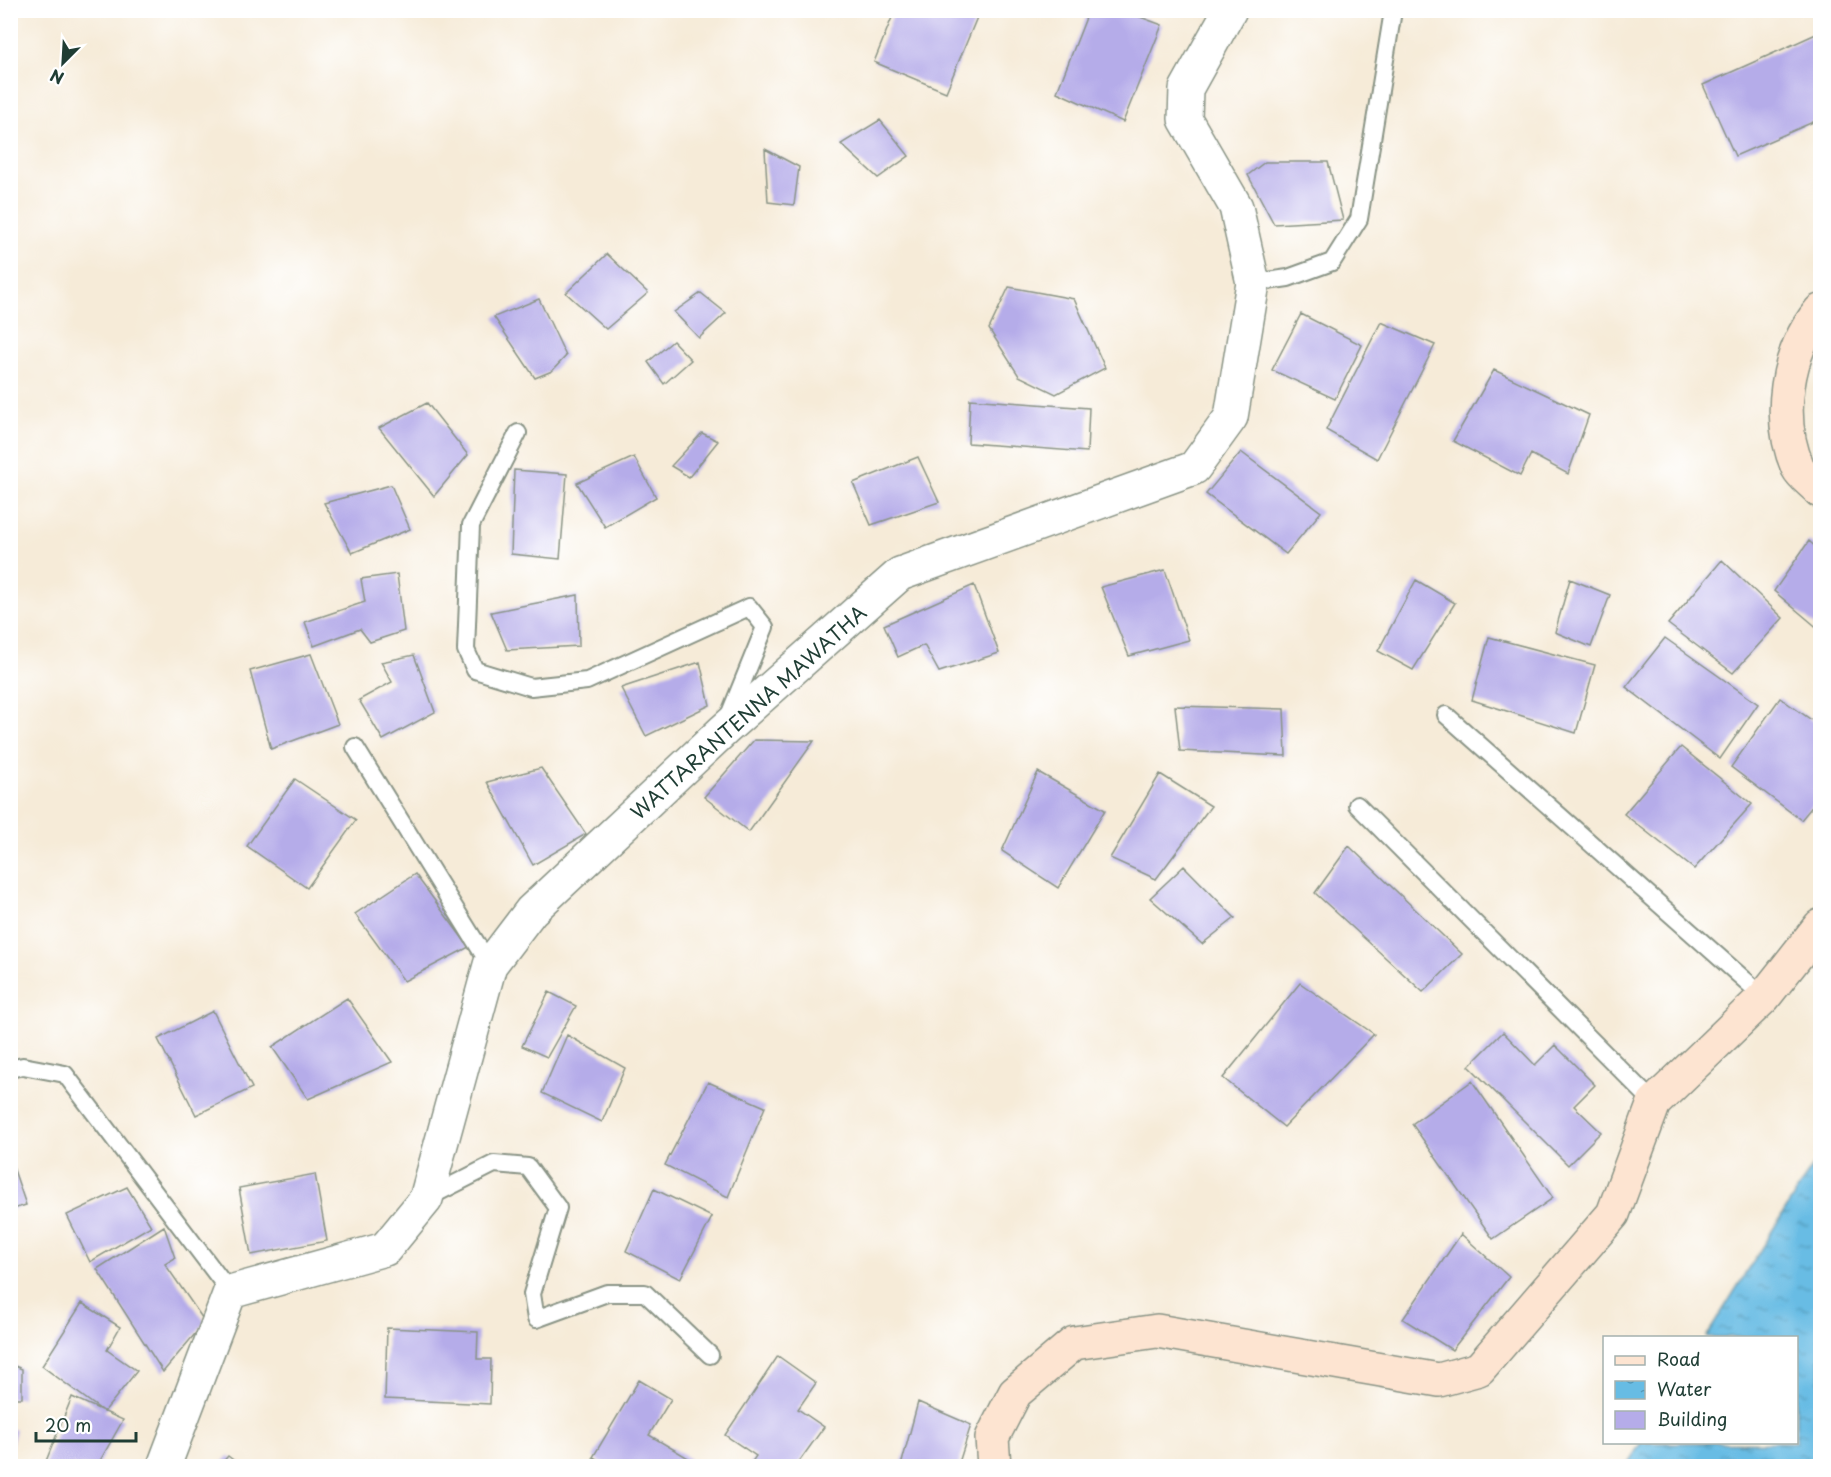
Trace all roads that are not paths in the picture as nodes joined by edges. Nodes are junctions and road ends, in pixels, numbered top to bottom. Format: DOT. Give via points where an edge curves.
graph roads {
  1 [pos="1230,10"];
  2 [pos="1392,16"];
  3 [pos="1253,283"];
  4 [pos="1821,311"];
  5 [pos="518,433"];
  6 [pos="1821,491"];
  7 [pos="1446,715"];
  8 [pos="724,730"];
  9 [pos="355,747"];
  10 [pos="1357,805"];
  11 [pos="1821,926"];
  12 [pos="490,965"];
  13 [pos="1764,997"];
  14 [pos="10,1069"];
  15 [pos="1653,1103"];
  16 [pos="426,1198"];
  17 [pos="230,1292"];
  18 [pos="711,1355"];
  19 [pos="164,1467"];
  20 [pos="994,1467"];
  1 -- 3 [label="street, WATTARANTENNA MAWATHA" via="1186,89 1185,119 1236,207"];
  2 -- 3 [label="lane" via="1359,219 1332,262 1288,278"];
  3 -- 8 [label="street, WATTARANTENNA MAWATHA" via="1231,417 1194,468 900,574"];
  4 -- 6 [label="street" via="1807,327 1790,371 1786,428 1799,470"];
  5 -- 8 [label="lane" via="471,525 466,650 475,670 531,687 587,681 749,607 765,627"];
  7 -- 13 [label="lane"];
  8 -- 12 [label="street, WATTARANTENNA MAWATHA" via="531,912"];
  9 -- 12 [label="lane"];
  10 -- 15 [label="lane"];
  11 -- 13 [label="street"];
  12 -- 16 [label="street, WATTARANTENNA MAWATHA"];
  13 -- 15 [label="street"];
  14 -- 17 [label="lane" via="23,1066 64,1074"];
  15 -- 20 [label="street" via="1613,1214 1479,1369 1439,1380 1157,1331 1074,1343 1015,1393 992,1438"];
  16 -- 17 [label="street, WATTARANTENNA MAWATHA" via="385,1249"];
  16 -- 18 [label="lane" via="494,1164 528,1167 558,1208 532,1294 536,1320 607,1293 645,1293"];
  17 -- 19 [label="street"];
}
